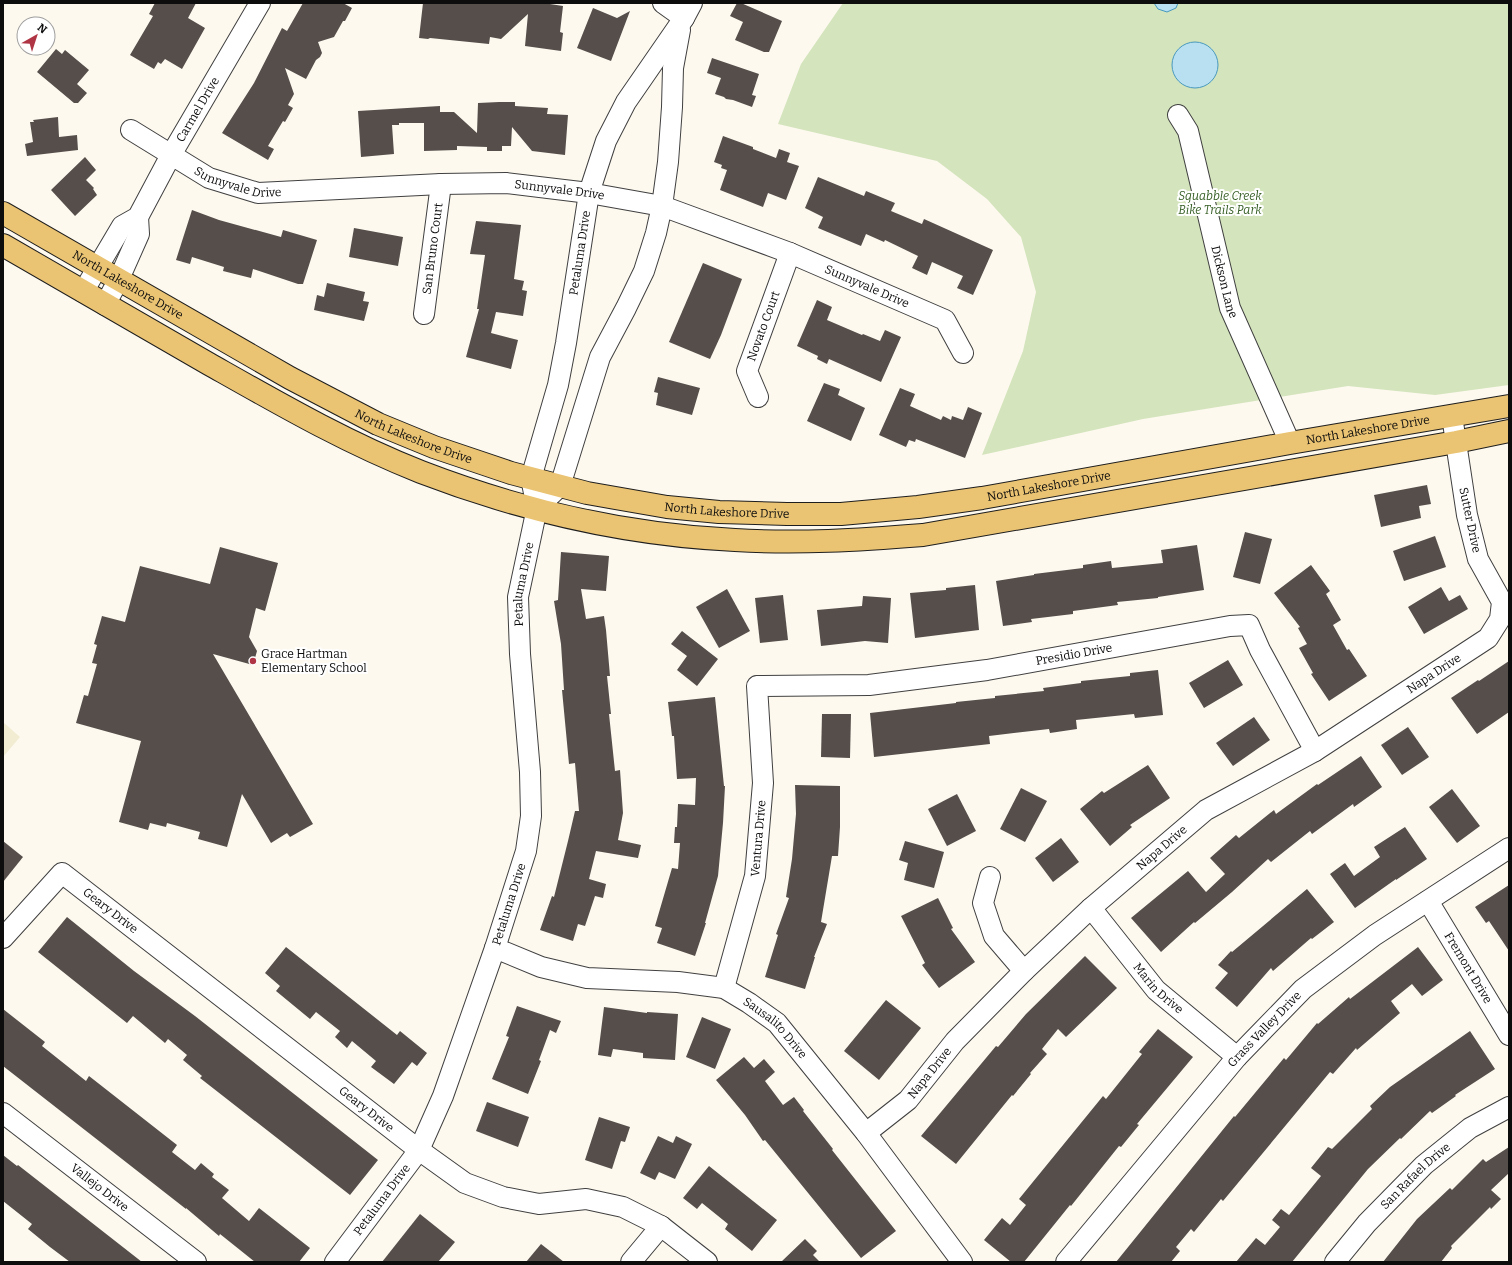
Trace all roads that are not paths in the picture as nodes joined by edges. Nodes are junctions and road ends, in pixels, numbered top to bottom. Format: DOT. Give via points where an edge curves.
graph roads {
  1 [pos="260,3"];
  2 [pos="663,3"];
  3 [pos="688,11"];
  4 [pos="1178,115"];
  5 [pos="131,130"];
  6 [pos="171,155"];
  7 [pos="441,184"];
  8 [pos="589,193"];
  9 [pos="662,206"];
  10 [pos="3,213"];
  11 [pos="138,217"];
  12 [pos="3,245"];
  13 [pos="790,253"];
  14 [pos="97,267"];
  15 [pos="119,279"];
  16 [pos="83,292"];
  17 [pos="105,305"];
  18 [pos="424,314"];
  19 [pos="963,353"];
  20 [pos="758,398"];
  21 [pos="1509,406"];
  22 [pos="1452,416"];
  23 [pos="1509,431"];
  24 [pos="1456,442"];
  25 [pos="1290,443"];
  26 [pos="1295,470"];
  27 [pos="531,478"];
  28 [pos="560,486"];
  29 [pos="538,508"];
  30 [pos="1500,619"];
  31 [pos="757,686"];
  32 [pos="1315,751"];
  33 [pos="1509,848"];
  34 [pos="990,877"];
  35 [pos="1428,901"];
  36 [pos="1091,908"];
  37 [pos="3,938"];
  38 [pos="495,948"];
  39 [pos="1024,971"];
  40 [pos="724,988"];
  41 [pos="1509,1035"];
  42 [pos="1237,1057"];
  43 [pos="1509,1107"];
  44 [pos="3,1113"];
  45 [pos="866,1133"];
  46 [pos="419,1150"];
  47 [pos="661,1226"];
  48 [pos="196,1262"];
  49 [pos="335,1262"];
  50 [pos="631,1262"];
  51 [pos="707,1262"];
  52 [pos="962,1262"];
  53 [pos="1066,1262"];
  54 [pos="1335,1262"];
  1 -- 6 [label="street, Carmel Drive"];
  2 -- 3 [label="street"];
  3 -- 8 [label="street, Petaluma Drive" via="626,102 606,141"];
  3 -- 9 [label="street" via="678,36 673,68 668,162"];
  4 -- 25 [label="street, Dickson Lane" via="1188,131 1230,308"];
  5 -- 6 [label="street, Sunnyvale Drive"];
  6 -- 7 [label="street, Sunnyvale Drive" via="209,178 258,193"];
  6 -- 11 [label="street, Carmel Drive"];
  7 -- 8 [label="street, Sunnyvale Drive" via="506,183"];
  7 -- 18 [label="street, San Bruno Court"];
  8 -- 9 [label="street, Sunnyvale Drive"];
  8 -- 27 [label="street, Petaluma Drive" via="558,385"];
  9 -- 13 [label="street, Sunnyvale Drive"];
  9 -- 28 [label="street" via="644,271 600,357"];
  10 -- 14 [label="main road, North Lakeshore Drive"];
  11 -- 14 [label="street" via="122,226"];
  11 -- 15 [label="street, Carmel Drive" via="139,234"];
  12 -- 16 [label="main road"];
  13 -- 19 [label="street, Sunnyvale Drive" via="945,320"];
  13 -- 20 [label="street, Novato Court" via="747,371"];
  14 -- 15 [label="main road, North Lakeshore Drive"];
  14 -- 16 [label="street"];
  15 -- 17 [label="street, Carmel Drive"];
  15 -- 27 [label="main road, North Lakeshore Drive" via="351,411 434,447"];
  16 -- 17 [label="main road"];
  17 -- 29 [label="main road" via="273,400 362,446 463,487"];
  21 -- 22 [label="main road, North Lakeshore Drive"];
  22 -- 24 [label="street, Sutter Drive"];
  22 -- 25 [label="main road, North Lakeshore Drive"];
  23 -- 24 [label="main road"];
  24 -- 26 [label="main road"];
  24 -- 30 [label="street, Sutter Drive" via="1467,515 1478,559 1502,602"];
  25 -- 26 [label="main road"];
  25 -- 28 [label="main road, North Lakeshore Drive" via="982,498 842,514 688,509 616,499"];
  26 -- 29 [label="main road" via="974,527 879,539 805,542 701,538 618,526"];
  27 -- 28 [label="main road, North Lakeshore Drive"];
  27 -- 29 [label="street, Petaluma Drive"];
  28 -- 29 [label="street"];
  29 -- 38 [label="street, Petaluma Drive" via="518,593 531,816 526,851"];
  30 -- 32 [label="street, Napa Drive" via="1488,638"];
  31 -- 32 [label="street, Presidio Drive" via="869,685 987,670 1230,626 1248,625"];
  31 -- 40 [label="street, Ventura Drive" via="763,783 756,876"];
  32 -- 36 [label="street, Napa Drive" via="1206,810"];
  33 -- 35 [label="street, Grass Valley Drive"];
  34 -- 39 [label="street" via="983,903 994,936"];
  35 -- 41 [label="street, Fremont Drive"];
  35 -- 42 [label="street, Grass Valley Drive" via="1375,935 1303,989"];
  36 -- 39 [label="street, Napa Drive"];
  36 -- 42 [label="street, Marin Drive" via="1156,990"];
  37 -- 46 [label="street, Geary Drive" via="62,873"];
  38 -- 40 [label="street, Sausalito Drive" via="541,967 587,978 678,982"];
  38 -- 46 [label="street, Petaluma Drive" via="443,1096"];
  39 -- 45 [label="street, Napa Drive" via="955,1041 908,1100"];
  40 -- 45 [label="street, Sausalito Drive" via="777,1024"];
  42 -- 53 [label="street, Grass Valley Drive"];
  43 -- 54 [label="street, San Rafael Drive" via="1470,1128 1424,1165 1367,1223"];
  44 -- 48 [label="street, Vallejo Drive"];
  45 -- 52 [label="street, Sausalito Drive"];
  46 -- 47 [label="street, Geary Drive" via="465,1183 503,1197 539,1204 586,1199 623,1206"];
  46 -- 49 [label="street, Petaluma Drive"];
  47 -- 50 [label="street"];
  47 -- 51 [label="street, Geary Drive"];
}
